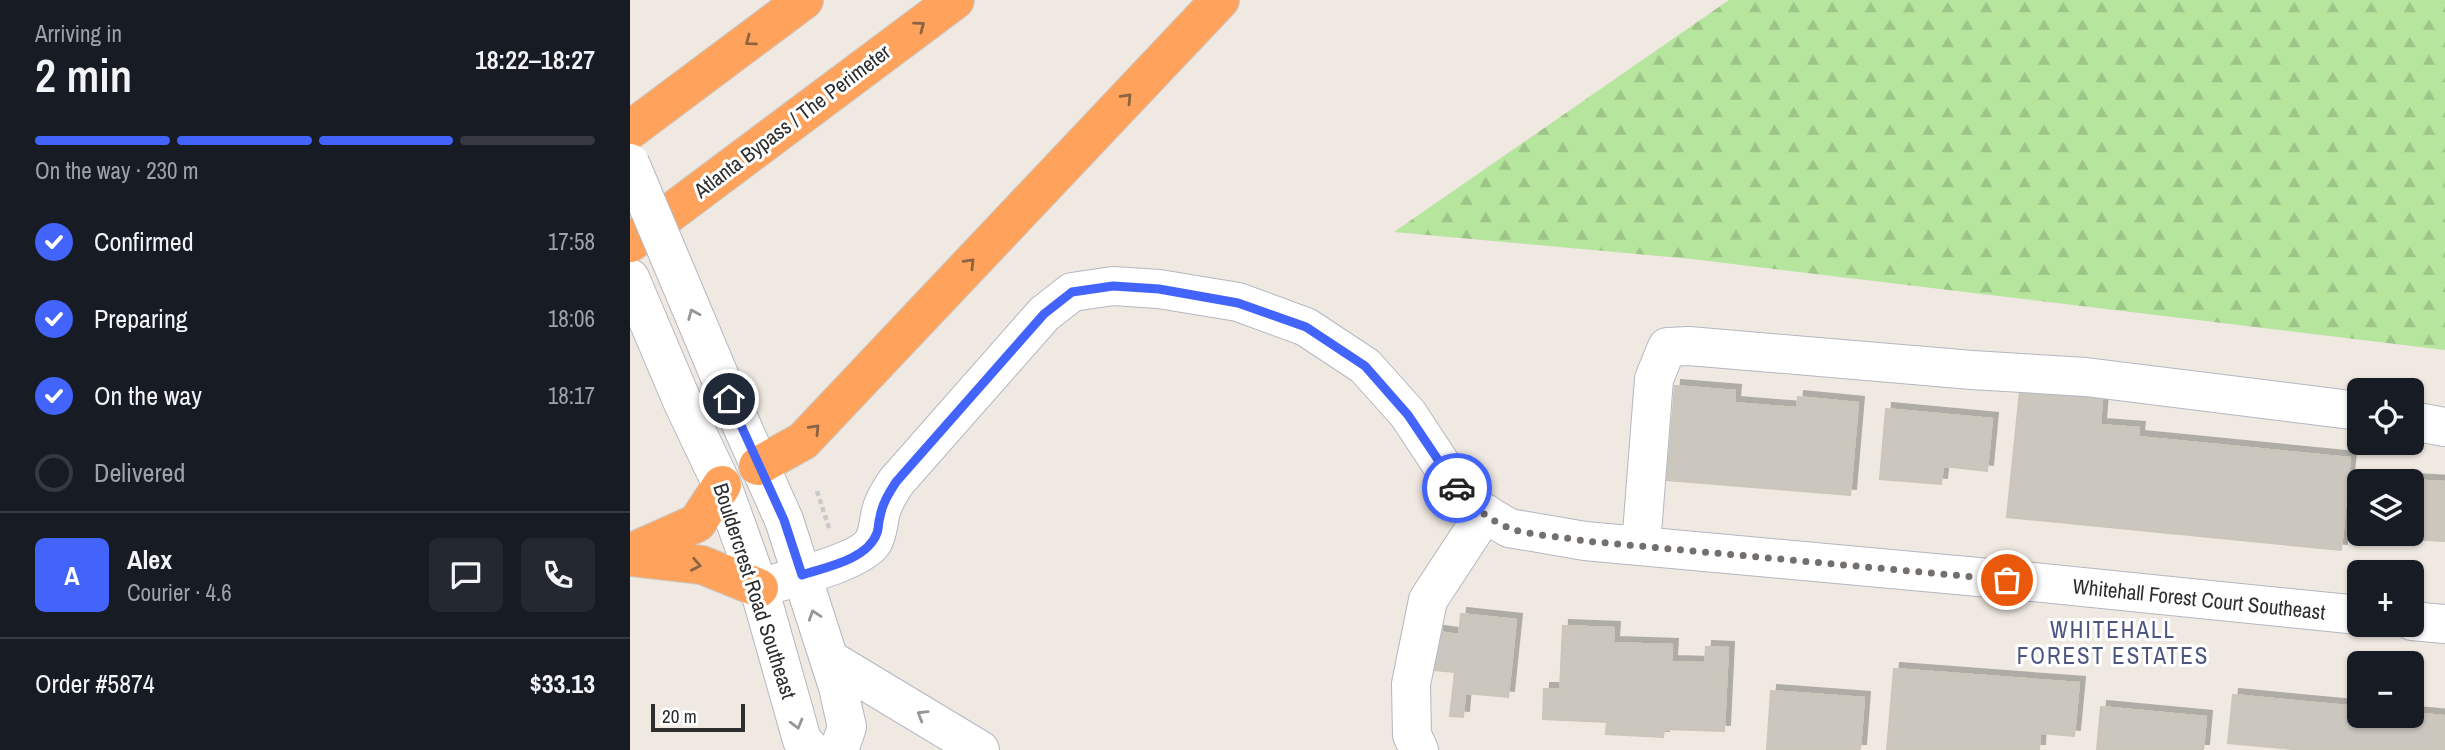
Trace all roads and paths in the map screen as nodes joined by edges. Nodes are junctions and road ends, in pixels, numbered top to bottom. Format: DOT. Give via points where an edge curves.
graph roads {
  1 [pos="804,0"];
  2 [pos="955,0"];
  3 [pos="1220,0"];
  4 [pos="630,130"];
  5 [pos="630,163"];
  6 [pos="630,243"];
  7 [pos="630,278"];
  8 [pos="2347,410"];
  9 [pos="2424,423"];
  10 [pos="2445,427"];
  11 [pos="758,466"];
  12 [pos="722,485"];
  13 [pos="817,491"];
  14 [pos="1485,513"];
  15 [pos="829,528"];
  16 [pos="1641,546"];
  17 [pos="630,555"];
  18 [pos="802,575"];
  19 [pos="759,588"];
  20 [pos="2347,614"];
  21 [pos="2424,622"];
  22 [pos="2445,624"];
  23 [pos="829,659"];
  24 [pos="811,750"];
  25 [pos="839,750"];
  26 [pos="980,750"];
  27 [pos="1419,750"];
  1 -- 4 [label="highway, one-way"];
  6 -- 2 [label="highway, Atlanta Bypass / The Perimeter, one-way"];
  11 -- 3 [label="highway, one-way" via="803,441"];
  11 -- 5 [label="street, Bouldercrest Road Southeast, one-way, bridge"];
  7 -- 12 [label="street, Bouldercrest Road Southeast"];
  8 -- 16 [label="street" via="2086,377 1667,347 1654,379"];
  9 -- 10 [label="street"];
  11 -- 12 [label="street"];
  11 -- 18 [label="street, Bouldercrest Road Southeast" via="784,520"];
  12 -- 17 [label="highway" via="696,523"];
  12 -- 19 [label="street, Bouldercrest Road Southeast"];
  13 -- 15 [label="path"];
  14 -- 16 [label="street, Whitehall Forest Court Southeast" via="1510,528"];
  14 -- 18 [label="street, Whitehall Forest Court Southeast" via="1466,502 1408,415 1365,366 1306,327 1238,303 1113,286 1072,292 1044,314 896,482 886,497 872,544 852,558"];
  14 -- 27 [label="street" via="1428,600 1411,684 1412,735"];
  16 -- 20 [label="street, Whitehall Forest Court Southeast"];
  17 -- 19 [label="highway, one-way" via="702,565"];
  18 -- 19 [label="street, Whitehall Forest Court Southeast"];
  23 -- 18 [label="street, Bouldercrest Road Southeast, one-way"];
  19 -- 24 [label="street, Bouldercrest Road Southeast, one-way" via="802,740"];
  21 -- 22 [label="street"];
  23 -- 25 [label="street, Bouldercrest Road Southeast" via="847,727"];
  26 -- 23 [label="street, one-way"];
}
